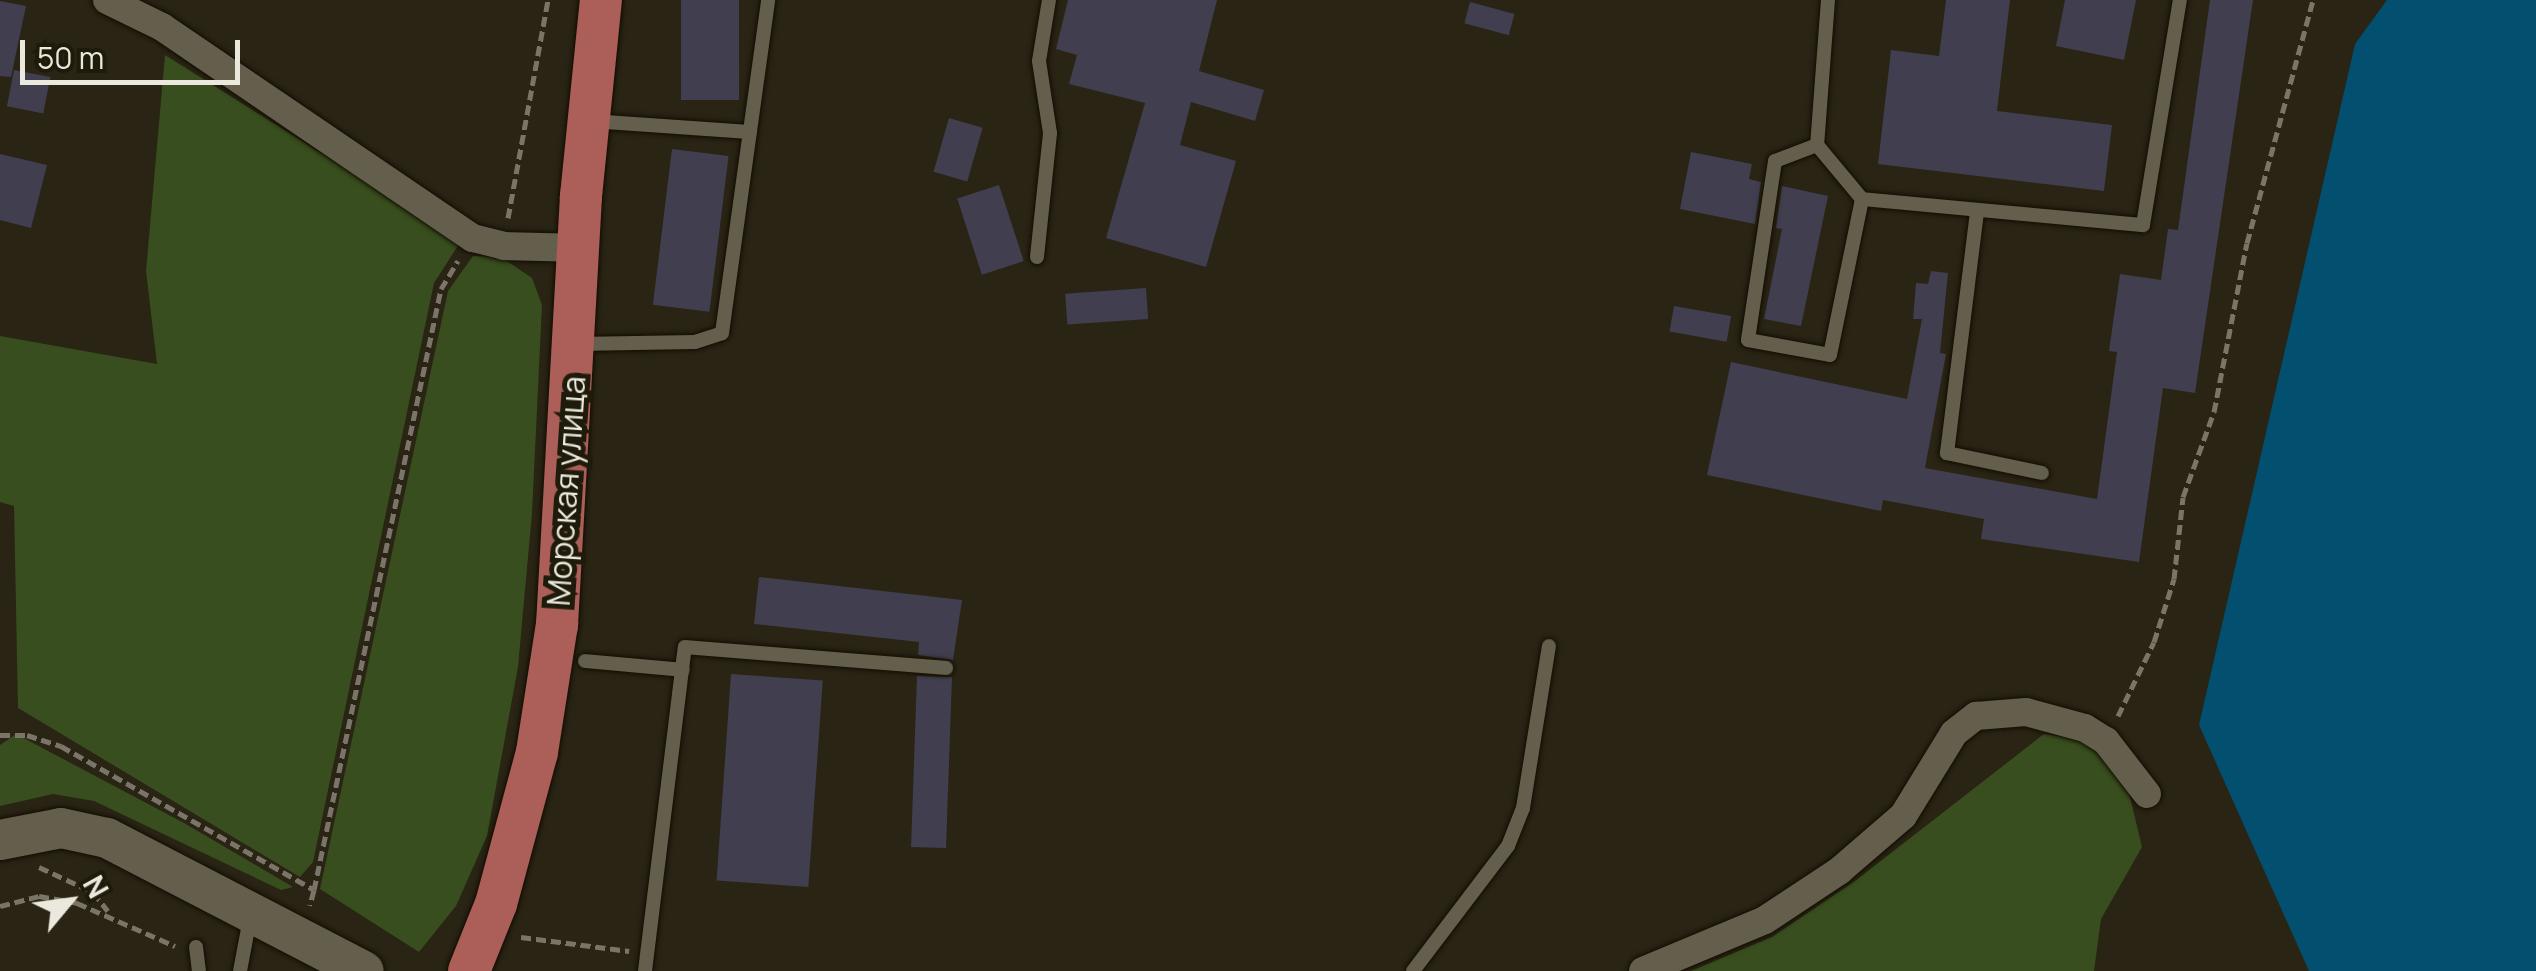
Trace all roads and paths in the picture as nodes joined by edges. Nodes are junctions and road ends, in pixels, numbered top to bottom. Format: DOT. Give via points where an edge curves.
graph roads {
  1 [pos="108,0"];
  2 [pos="548,0"];
  3 [pos="601,0"];
  4 [pos="768,0"];
  5 [pos="1049,0"];
  6 [pos="1828,0"];
  7 [pos="2180,0"];
  8 [pos="2313,0"];
  9 [pos="588,121"];
  10 [pos="750,132"];
  11 [pos="1817,145"];
  12 [pos="1862,199"];
  13 [pos="1977,212"];
  14 [pos="472,238"];
  15 [pos="504,246"];
  16 [pos="579,248"];
  17 [pos="1037,257"];
  18 [pos="576,344"];
  19 [pos="2042,473"];
  20 [pos="1550,646"];
  21 [pos="584,661"];
  22 [pos="946,668"];
  23 [pos="682,670"];
  24 [pos="0,735"];
  25 [pos="2106,742"];
  26 [pos="2147,794"];
  27 [pos="13,851"];
  28 [pos="314,890"];
  29 [pos="0,906"];
  30 [pos="253,911"];
  31 [pos="110,914"];
  32 [pos="324,914"];
  33 [pos="512,934"];
  34 [pos="196,947"];
  35 [pos="647,952"];
  36 [pos="199,971"];
  37 [pos="240,971"];
  38 [pos="364,971"];
  39 [pos="469,971"];
  40 [pos="645,971"];
  41 [pos="1413,971"];
  42 [pos="1642,971"];
  1 -- 14 [label="street" via="162,27"];
  2 -- 15 [label="path"];
  3 -- 9 [label="main road, Морская улица"];
  4 -- 10 [label="lane"];
  5 -- 17 [label="lane" via="1039,61 1050,132"];
  6 -- 11 [label="lane"];
  7 -- 13 [label="lane" via="2143,225"];
  8 -- 25 [label="path" via="2247,243 2214,412 2183,497 2174,579 2154,642"];
  9 -- 10 [label="lane"];
  9 -- 16 [label="main road, Морская улица"];
  10 -- 18 [label="lane" via="722,332 695,342"];
  11 -- 12 [label="lane"];
  11 -- 12 [label="lane" via="1775,161 1748,340 1830,355"];
  12 -- 13 [label="lane"];
  13 -- 19 [label="lane" via="1947,453"];
  14 -- 15 [label="street"];
  14 -- 28 [label="path" via="441,288"];
  15 -- 16 [label="street"];
  16 -- 18 [label="main road, Морская улица"];
  18 -- 39 [label="main road, Морская улица" via="557,625 537,752 496,904"];
  20 -- 41 [label="lane" via="1523,808 1508,846"];
  21 -- 23 [label="lane"];
  22 -- 23 [label="lane" via="686,647"];
  23 -- 35 [label="lane"];
  24 -- 28 [label="path" via="27,734 61,746"];
  25 -- 26 [label="street"];
  25 -- 42 [label="street" via="2061,718 2001,710 1976,716 1954,733 1903,816 1839,870 1765,920"];
  27 -- 30 [label="main road" via="33,829 82,830"];
  27 -- 31 [label="path" via="93,892"];
  28 -- 32 [label="path" via="307,904"];
  29 -- 31 [label="path" via="39,896"];
  30 -- 37 [label="lane"];
  30 -- 38 [label="main road"];
  31 -- 34 [label="path" via="163,945"];
  33 -- 35 [label="path"];
  34 -- 36 [label="lane"];
  35 -- 40 [label="lane"];
}
